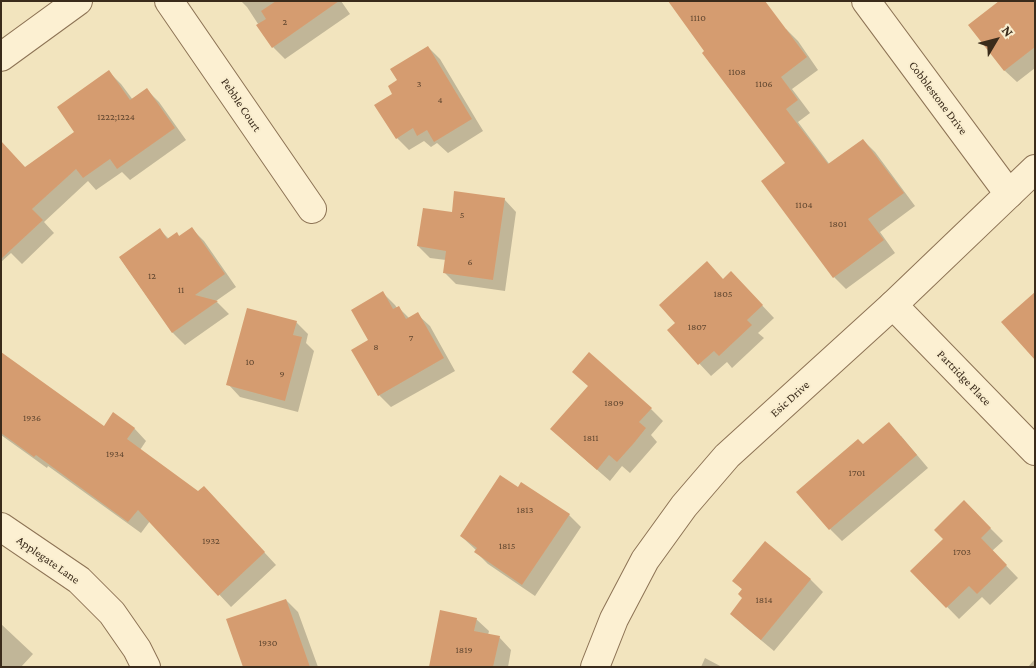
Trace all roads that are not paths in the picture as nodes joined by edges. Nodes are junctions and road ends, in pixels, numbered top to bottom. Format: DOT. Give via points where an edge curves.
graph roads {
  1 [pos="78,1"];
  2 [pos="169,1"];
  3 [pos="866,1"];
  4 [pos="1,57"];
  5 [pos="1035,169"];
  6 [pos="1009,194"];
  7 [pos="312,209"];
  8 [pos="893,306"];
  9 [pos="1035,451"];
  10 [pos="1,527"];
  11 [pos="146,667"];
  12 [pos="595,667"];
  1 -- 4 [label="street"];
  2 -- 7 [label="street, Pebble Court"];
  3 -- 6 [label="street, Cobblestone Drive"];
  5 -- 6 [label="street, Esic Drive"];
  6 -- 8 [label="street, Esic Drive"];
  8 -- 9 [label="street, Partridge Place"];
  8 -- 12 [label="street, Esic Drive" via="727,456 684,506 645,560 614,619"];
  10 -- 11 [label="street, Applegate Lane" via="79,580 112,613"];
}
